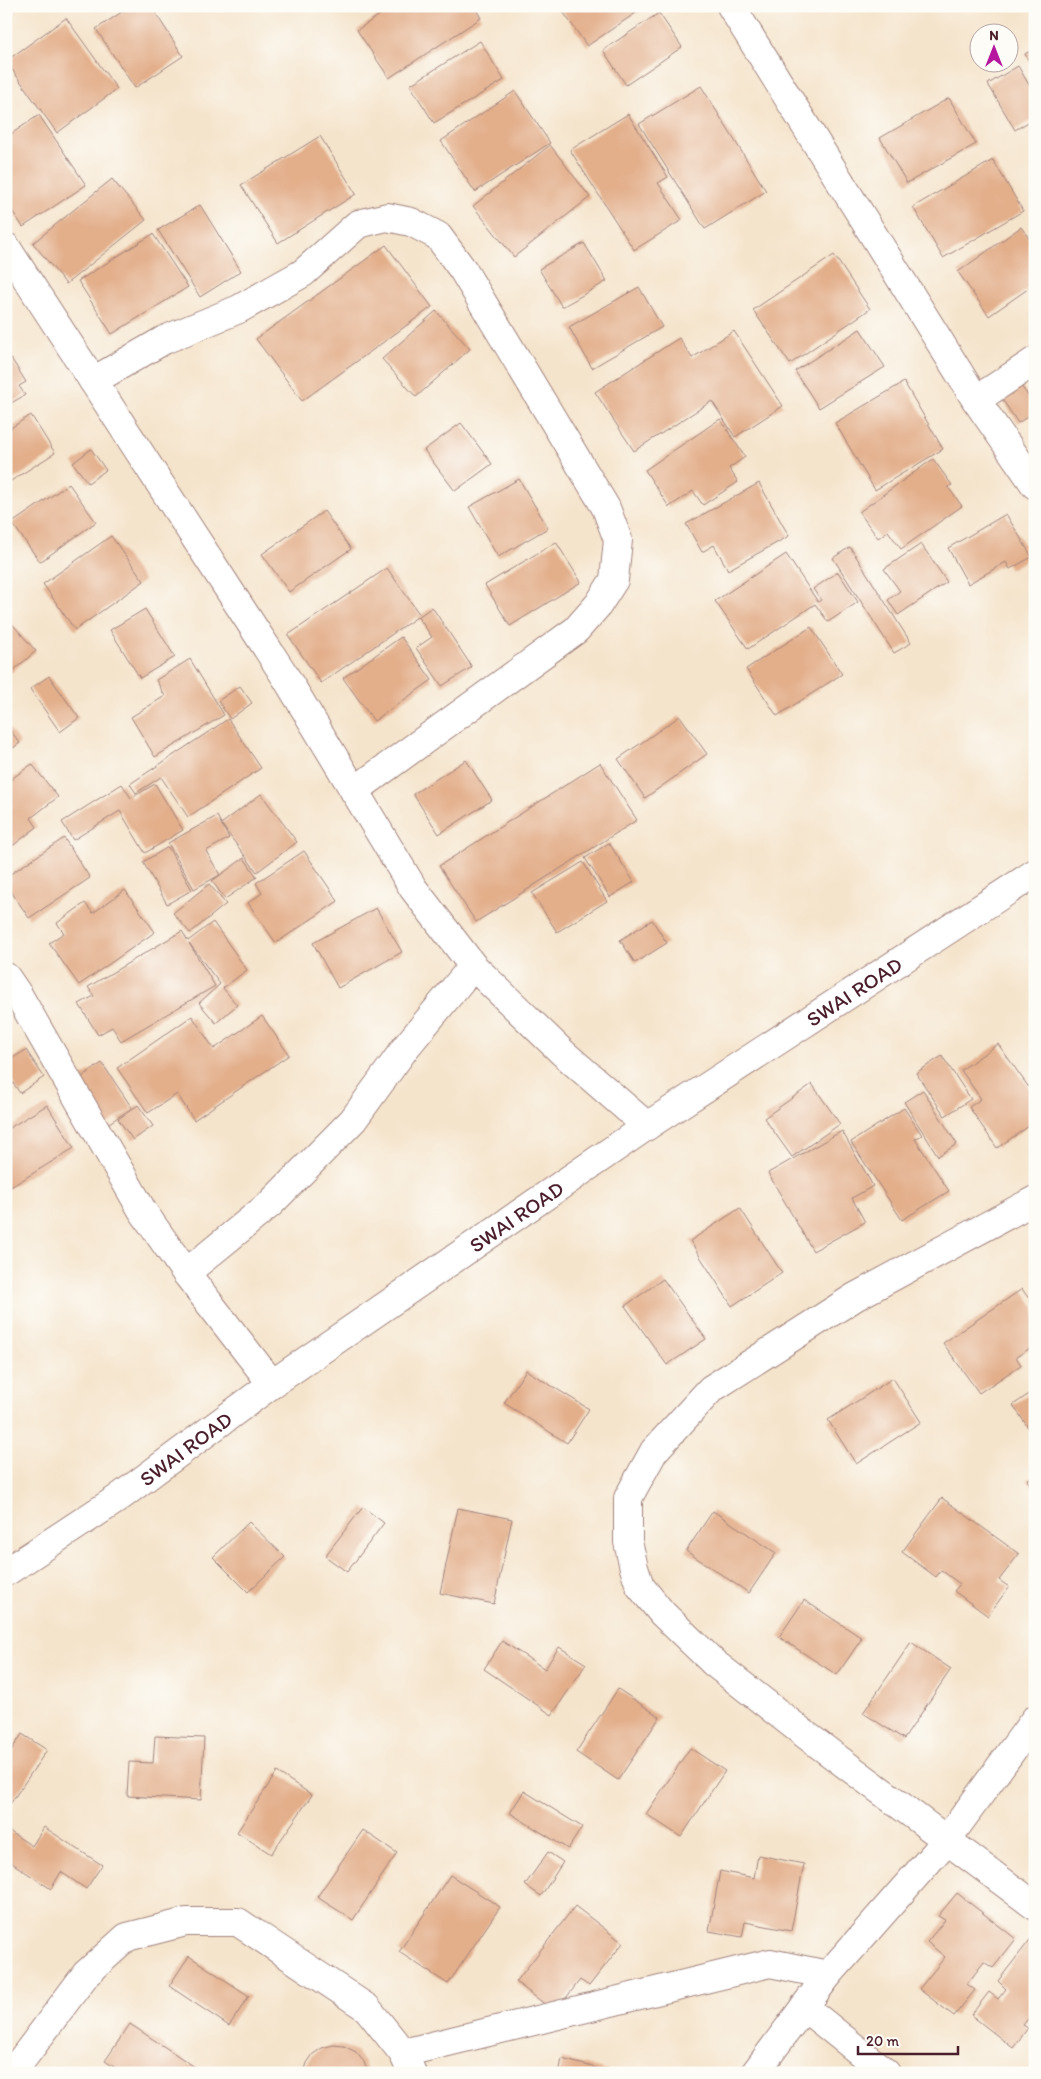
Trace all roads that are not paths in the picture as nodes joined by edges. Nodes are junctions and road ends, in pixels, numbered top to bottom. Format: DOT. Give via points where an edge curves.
graph roads {
  1 [pos="731,6"];
  2 [pos="6,247"];
  3 [pos="1035,361"];
  4 [pos="93,381"];
  5 [pos="976,400"];
  6 [pos="1035,484"];
  7 [pos="354,792"];
  8 [pos="1035,873"];
  9 [pos="473,966"];
  10 [pos="10,992"];
  11 [pos="648,1126"];
  12 [pos="1035,1200"];
  13 [pos="186,1273"];
  14 [pos="272,1384"];
  15 [pos="6,1572"];
  16 [pos="1035,1719"];
  17 [pos="946,1840"];
  18 [pos="1035,1906"];
  19 [pos="828,1975"];
  20 [pos="804,2008"];
  21 [pos="408,2063"];
  22 [pos="12,2073"];
  23 [pos="755,2073"];
  24 [pos="886,2073"];
  1 -- 5 [label="street"];
  2 -- 4 [label="street"];
  3 -- 5 [label="street"];
  4 -- 7 [label="street" via="279,668"];
  4 -- 7 [label="street" via="164,340 239,309 303,273 358,224 387,217 411,222 438,236 463,270 606,508 618,540 614,580 576,630"];
  5 -- 6 [label="street"];
  7 -- 9 [label="street" via="413,888"];
  8 -- 11 [label="street, SWAI ROAD"];
  9 -- 11 [label="street" via="563,1053"];
  9 -- 13 [label="street" via="406,1047 353,1120 270,1204"];
  10 -- 13 [label="street" via="142,1210"];
  11 -- 14 [label="street, SWAI ROAD"];
  12 -- 17 [label="street" via="856,1297 711,1389 654,1451 628,1498 628,1542 634,1568 640,1586 662,1613 714,1663"];
  13 -- 14 [label="street"];
  14 -- 15 [label="street, SWAI ROAD" via="118,1499"];
  16 -- 17 [label="street"];
  17 -- 18 [label="street"];
  17 -- 19 [label="street"];
  19 -- 20 [label="street"];
  19 -- 21 [label="street" via="770,1963"];
  20 -- 23 [label="street"];
  20 -- 24 [label="street"];
  21 -- 22 [label="street" via="367,2008 238,1922 186,1922 127,1937 86,1974"];
}
